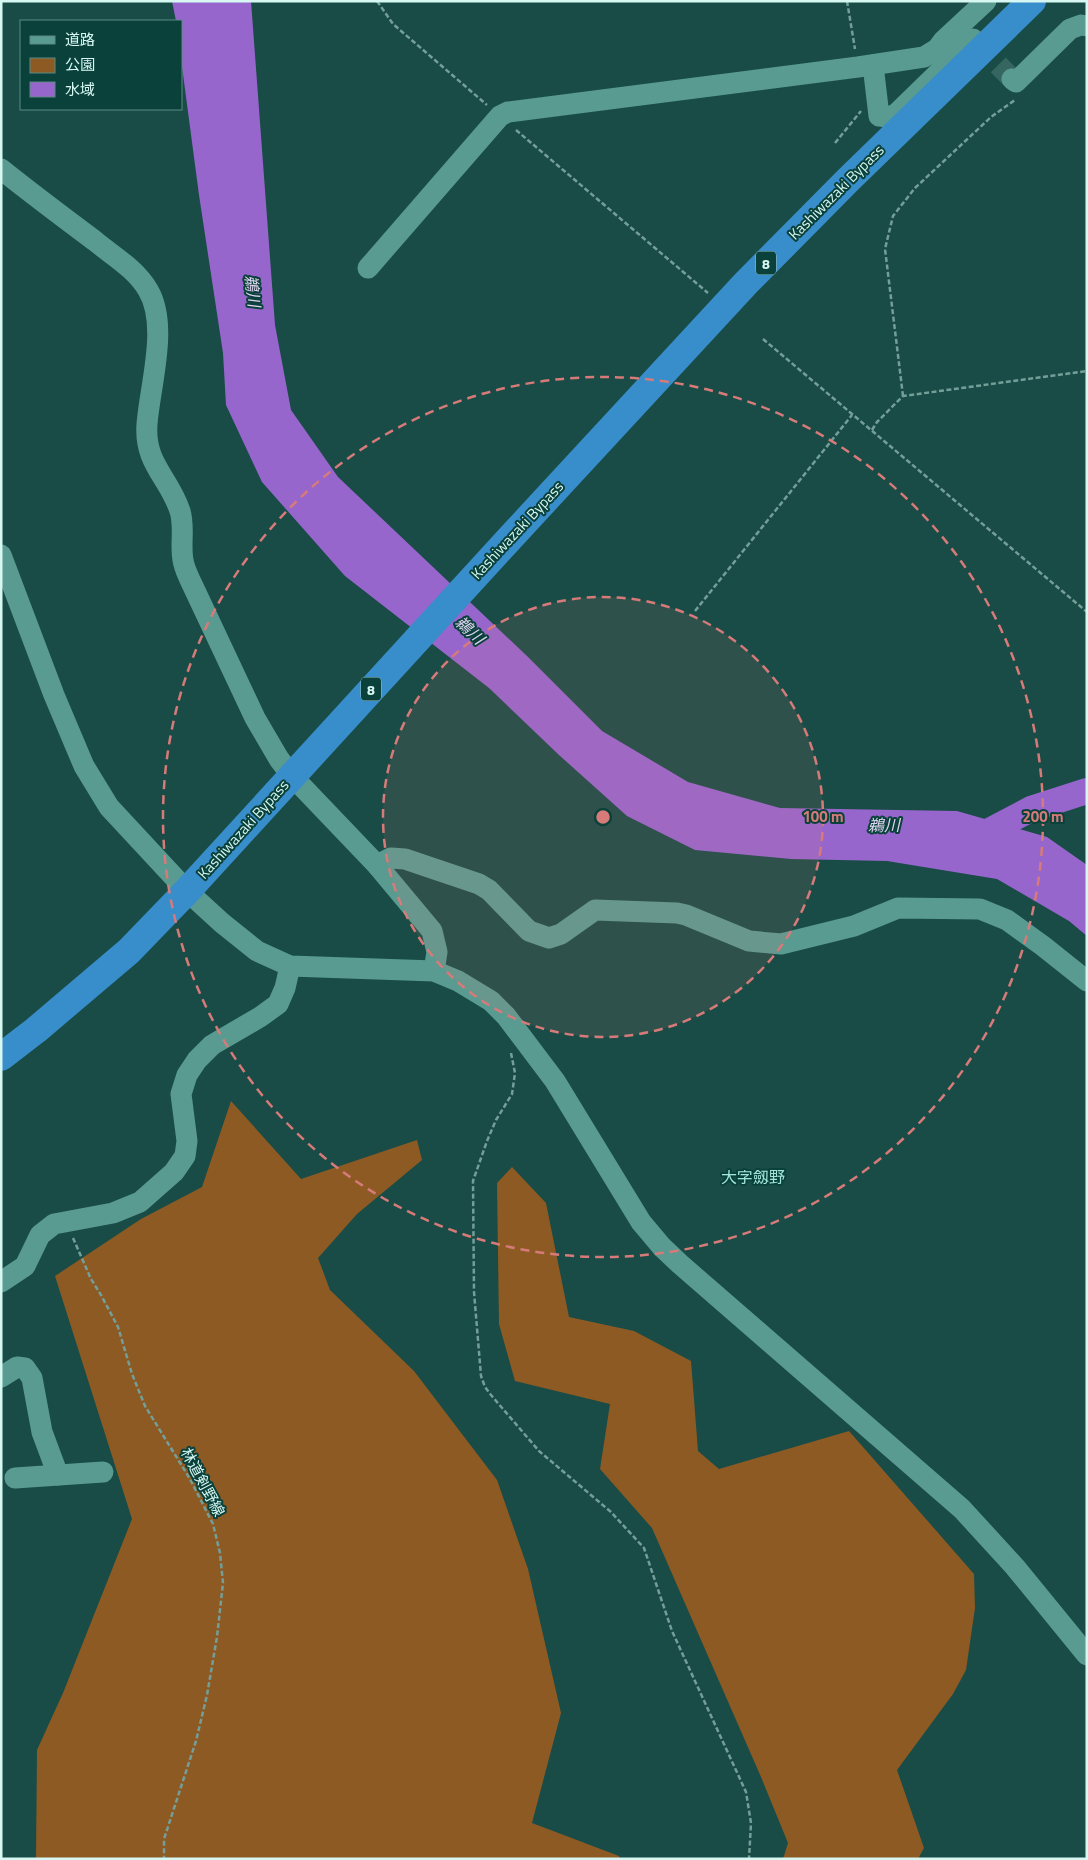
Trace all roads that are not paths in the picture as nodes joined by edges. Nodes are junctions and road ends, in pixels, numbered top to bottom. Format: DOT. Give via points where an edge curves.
graph roads {
  1 [pos="986,1"];
  2 [pos="1032,1"];
  3 [pos="1087,26"];
  4 [pos="976,42"];
  5 [pos="865,66"];
  6 [pos="1017,87"];
  7 [pos="1,169"];
  8 [pos="368,268"];
  9 [pos="4,569"];
  10 [pos="377,865"];
  11 [pos="187,891"];
  12 [pos="290,966"];
  13 [pos="434,971"];
  14 [pos="1087,981"];
  15 [pos="1,1057"];
  16 [pos="1,1282"];
  17 [pos="1,1377"];
  18 [pos="103,1472"];
  19 [pos="58,1475"];
  20 [pos="15,1478"];
  21 [pos="1087,1655"];
  1 -- 5 [label="street" via="938,49 924,57"];
  2 -- 11 [label="highway, Kashiwazaki Bypass / 8" via="746,283"];
  3 -- 6 [label="street" via="1070,29 1016,82"];
  4 -- 5 [label="street" via="972,38 889,118 879,116"];
  5 -- 8 [label="street" via="508,112 500,116"];
  7 -- 10 [label="street" via="130,269 148,290 159,331 147,426 148,445 154,464 180,512 183,560 191,582 255,718 279,759"];
  9 -- 11 [label="street" via="84,766 110,807"];
  10 -- 13 [label="street" via="432,931 438,952"];
  10 -- 14 [label="street" via="391,858 405,859 479,884 529,930 549,938 561,934 595,910 677,913 749,942 781,944 854,926 898,908 980,909 1007,920"];
  11 -- 12 [label="street" via="257,951"];
  11 -- 15 [label="highway, Kashiwazaki Bypass / 8" via="129,952"];
  12 -- 13 [label="street"];
  12 -- 16 [label="street" via="278,1004 212,1045 187,1075 181,1094 187,1141 185,1156 174,1172 140,1202 114,1212 54,1224 40,1235 25,1266"];
  13 -- 21 [label="street" via="491,1001 506,1016 555,1081 641,1222 662,1247 962,1509 986,1533"];
  17 -- 19 [label="street" via="17,1367 25,1368 32,1378 42,1432"];
  18 -- 19 [label="street"];
  19 -- 20 [label="street"];
}
